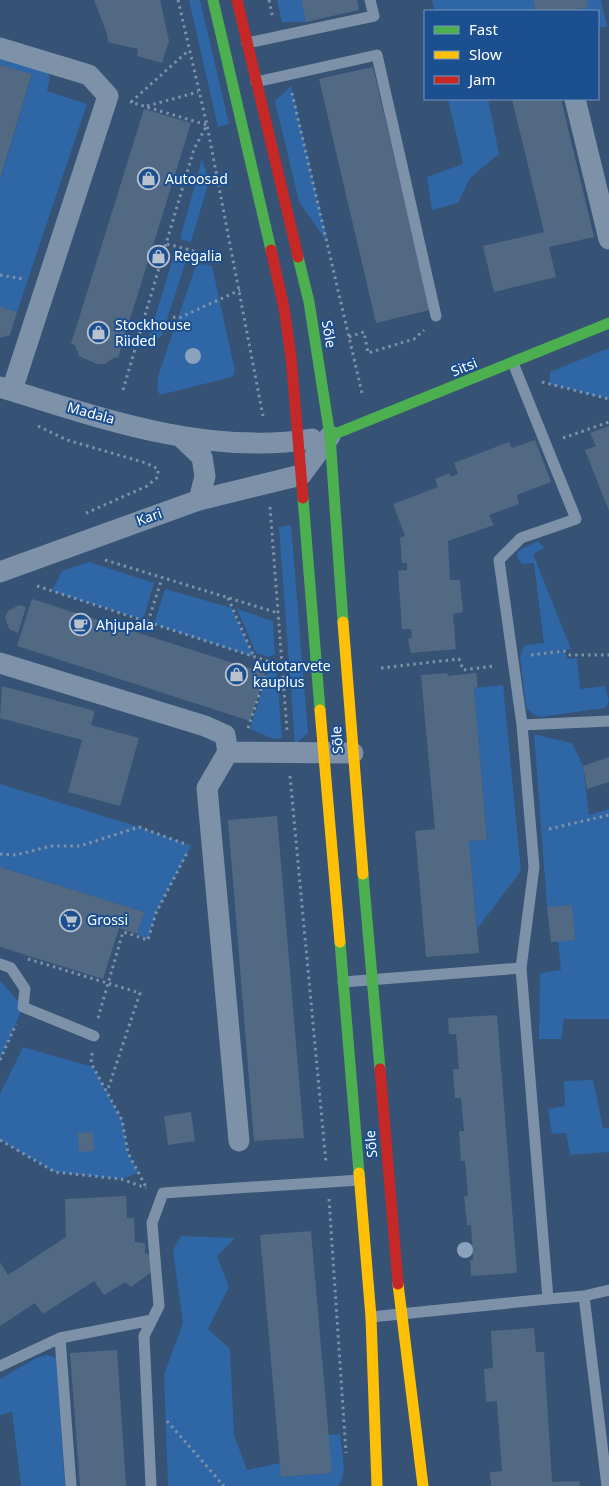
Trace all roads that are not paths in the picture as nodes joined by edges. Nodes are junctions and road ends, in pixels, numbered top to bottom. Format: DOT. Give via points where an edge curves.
graph roads {
  1 [pos="213,0"];
  2 [pos="237,0"];
  3 [pos="370,0"];
  4 [pos="247,43"];
  5 [pos="0,48"];
  6 [pos="224,48"];
  7 [pos="256,82"];
  8 [pos="233,87"];
  9 [pos="575,100"];
  10 [pos="609,239"];
  11 [pos="436,316"];
  12 [pos="609,324"];
  13 [pos="513,363"];
  14 [pos="6,389"];
  15 [pos="330,436"];
  16 [pos="182,438"];
  17 [pos="298,441"];
  18 [pos="301,475"];
  19 [pos="199,500"];
  20 [pos="0,573"];
  21 [pos="0,663"];
  22 [pos="609,720"];
  23 [pos="522,725"];
  24 [pos="234,752"];
  25 [pos="353,753"];
  26 [pos="324,754"];
  27 [pos="0,964"];
  28 [pos="520,968"];
  29 [pos="372,980"];
  30 [pos="343,982"];
  31 [pos="94,1036"];
  32 [pos="240,1141"];
  33 [pos="360,1180"];
  34 [pos="609,1290"];
  35 [pos="584,1296"];
  36 [pos="548,1299"];
  37 [pos="401,1312"];
  38 [pos="371,1317"];
  39 [pos="152,1320"];
  40 [pos="60,1338"];
  41 [pos="0,1366"];
  42 [pos="71,1486"];
  43 [pos="151,1486"];
  44 [pos="377,1486"];
  45 [pos="424,1486"];
  46 [pos="607,1486"];
  1 -- 6 [label="main road, Sõle"];
  2 -- 4 [label="main road, Sõle"];
  3 -- 4 [label="lane" via="374,16"];
  4 -- 6 [label="lane"];
  4 -- 7 [label="main road, Sõle"];
  5 -- 14 [label="street" via="89,75 108,96"];
  6 -- 8 [label="main road, Sõle"];
  7 -- 8 [label="lane"];
  7 -- 11 [label="lane" via="376,55"];
  7 -- 15 [label="main road, Sõle" via="308,302"];
  8 -- 17 [label="main road, Sõle" via="284,308"];
  9 -- 10 [label="street"];
  12 -- 13 [label="main road, Sitsi"];
  13 -- 15 [label="main road, Sitsi"];
  13 -- 23 [label="lane" via="576,519 522,538 499,560"];
  14 -- 16 [label="street, Madala"];
  15 -- 17 [label="street, Madala"];
  15 -- 18 [label="street"];
  15 -- 25 [label="main road, Sõle"];
  16 -- 17 [label="street, Madala" via="217,443"];
  16 -- 19 [label="street, Madala" via="202,457 204,476"];
  17 -- 18 [label="main road, Sõle"];
  18 -- 19 [label="street, Kari"];
  18 -- 26 [label="main road, Sõle"];
  19 -- 20 [label="street, Kari"];
  21 -- 24 [label="street" via="205,726 225,735"];
  22 -- 23 [label="lane"];
  23 -- 28 [label="lane" via="534,867"];
  24 -- 26 [label="street"];
  24 -- 32 [label="street" via="206,788"];
  25 -- 26 [label="street"];
  25 -- 29 [label="main road, Sõle"];
  26 -- 30 [label="main road, Sõle"];
  27 -- 31 [label="lane" via="11,968 25,989 23,1007"];
  28 -- 29 [label="lane"];
  28 -- 36 [label="lane"];
  29 -- 30 [label="lane"];
  29 -- 37 [label="main road, Sõle"];
  30 -- 33 [label="main road, Sõle"];
  33 -- 38 [label="main road, Sõle"];
  33 -- 39 [label="lane" via="163,1193 152,1223 159,1306"];
  34 -- 35 [label="lane"];
  35 -- 36 [label="lane"];
  35 -- 46 [label="lane"];
  36 -- 37 [label="lane"];
  37 -- 38 [label="lane"];
  37 -- 45 [label="main road, Sõle"];
  38 -- 44 [label="main road, Sõle"];
  39 -- 40 [label="lane"];
  39 -- 43 [label="lane" via="144,1336"];
  40 -- 41 [label="lane"];
  40 -- 42 [label="lane"];
}
